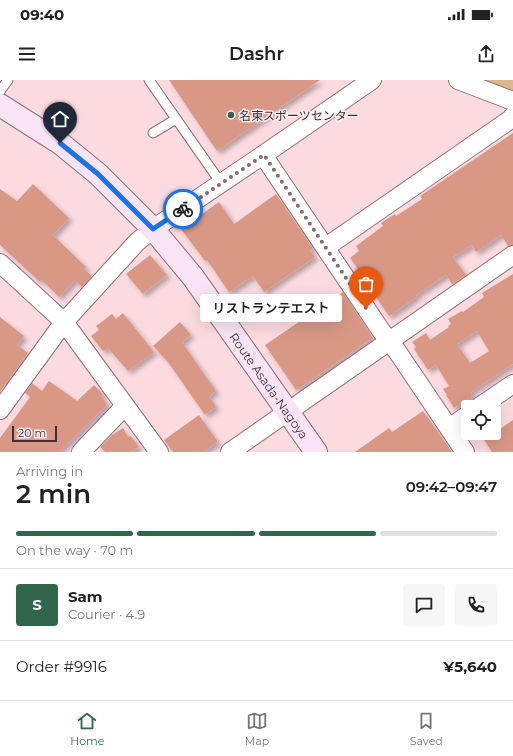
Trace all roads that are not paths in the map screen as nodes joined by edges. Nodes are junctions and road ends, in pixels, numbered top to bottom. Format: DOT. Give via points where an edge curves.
graph roads {
  1 [pos="8,80"];
  2 [pos="149,80"];
  3 [pos="372,80"];
  4 [pos="458,80"];
  5 [pos="0,91"];
  6 [pos="513,101"];
  7 [pos="0,105"];
  8 [pos="513,116"];
  9 [pos="176,119"];
  10 [pos="152,133"];
  11 [pos="264,155"];
  12 [pos="222,183"];
  13 [pos="153,229"];
  14 [pos="326,247"];
  15 [pos="513,255"];
  16 [pos="0,263"];
  17 [pos="64,322"];
  18 [pos="390,341"];
  19 [pos="513,384"];
  20 [pos="489,400"];
  21 [pos="125,406"];
  22 [pos="0,410"];
  23 [pos="287,412"];
  24 [pos="461,420"];
  25 [pos="449,428"];
  26 [pos="81,452"];
  27 [pos="159,452"];
  28 [pos="230,452"];
  29 [pos="316,452"];
  30 [pos="465,452"];
  1 -- 5 [label="lane"];
  2 -- 9 [label="lane"];
  3 -- 11 [label="street"];
  4 -- 6 [label="street"];
  7 -- 13 [label="main road, Route Asada-Nagoya" via="60,143 93,169"];
  8 -- 14 [label="street"];
  9 -- 10 [label="lane"];
  9 -- 12 [label="lane"];
  11 -- 12 [label="street"];
  11 -- 14 [label="street"];
  12 -- 13 [label="street"];
  13 -- 17 [label="street" via="137,242"];
  13 -- 23 [label="main road, Route Asada-Nagoya" via="193,277"];
  14 -- 18 [label="street"];
  15 -- 18 [label="street"];
  16 -- 17 [label="street"];
  17 -- 21 [label="street"];
  17 -- 22 [label="street"];
  18 -- 23 [label="street"];
  18 -- 25 [label="street"];
  19 -- 20 [label="street"];
  21 -- 26 [label="street"];
  21 -- 27 [label="street"];
  23 -- 28 [label="street"];
  23 -- 29 [label="main road, Route Asada-Nagoya"];
  24 -- 25 [label="street"];
  25 -- 30 [label="street"];
}
